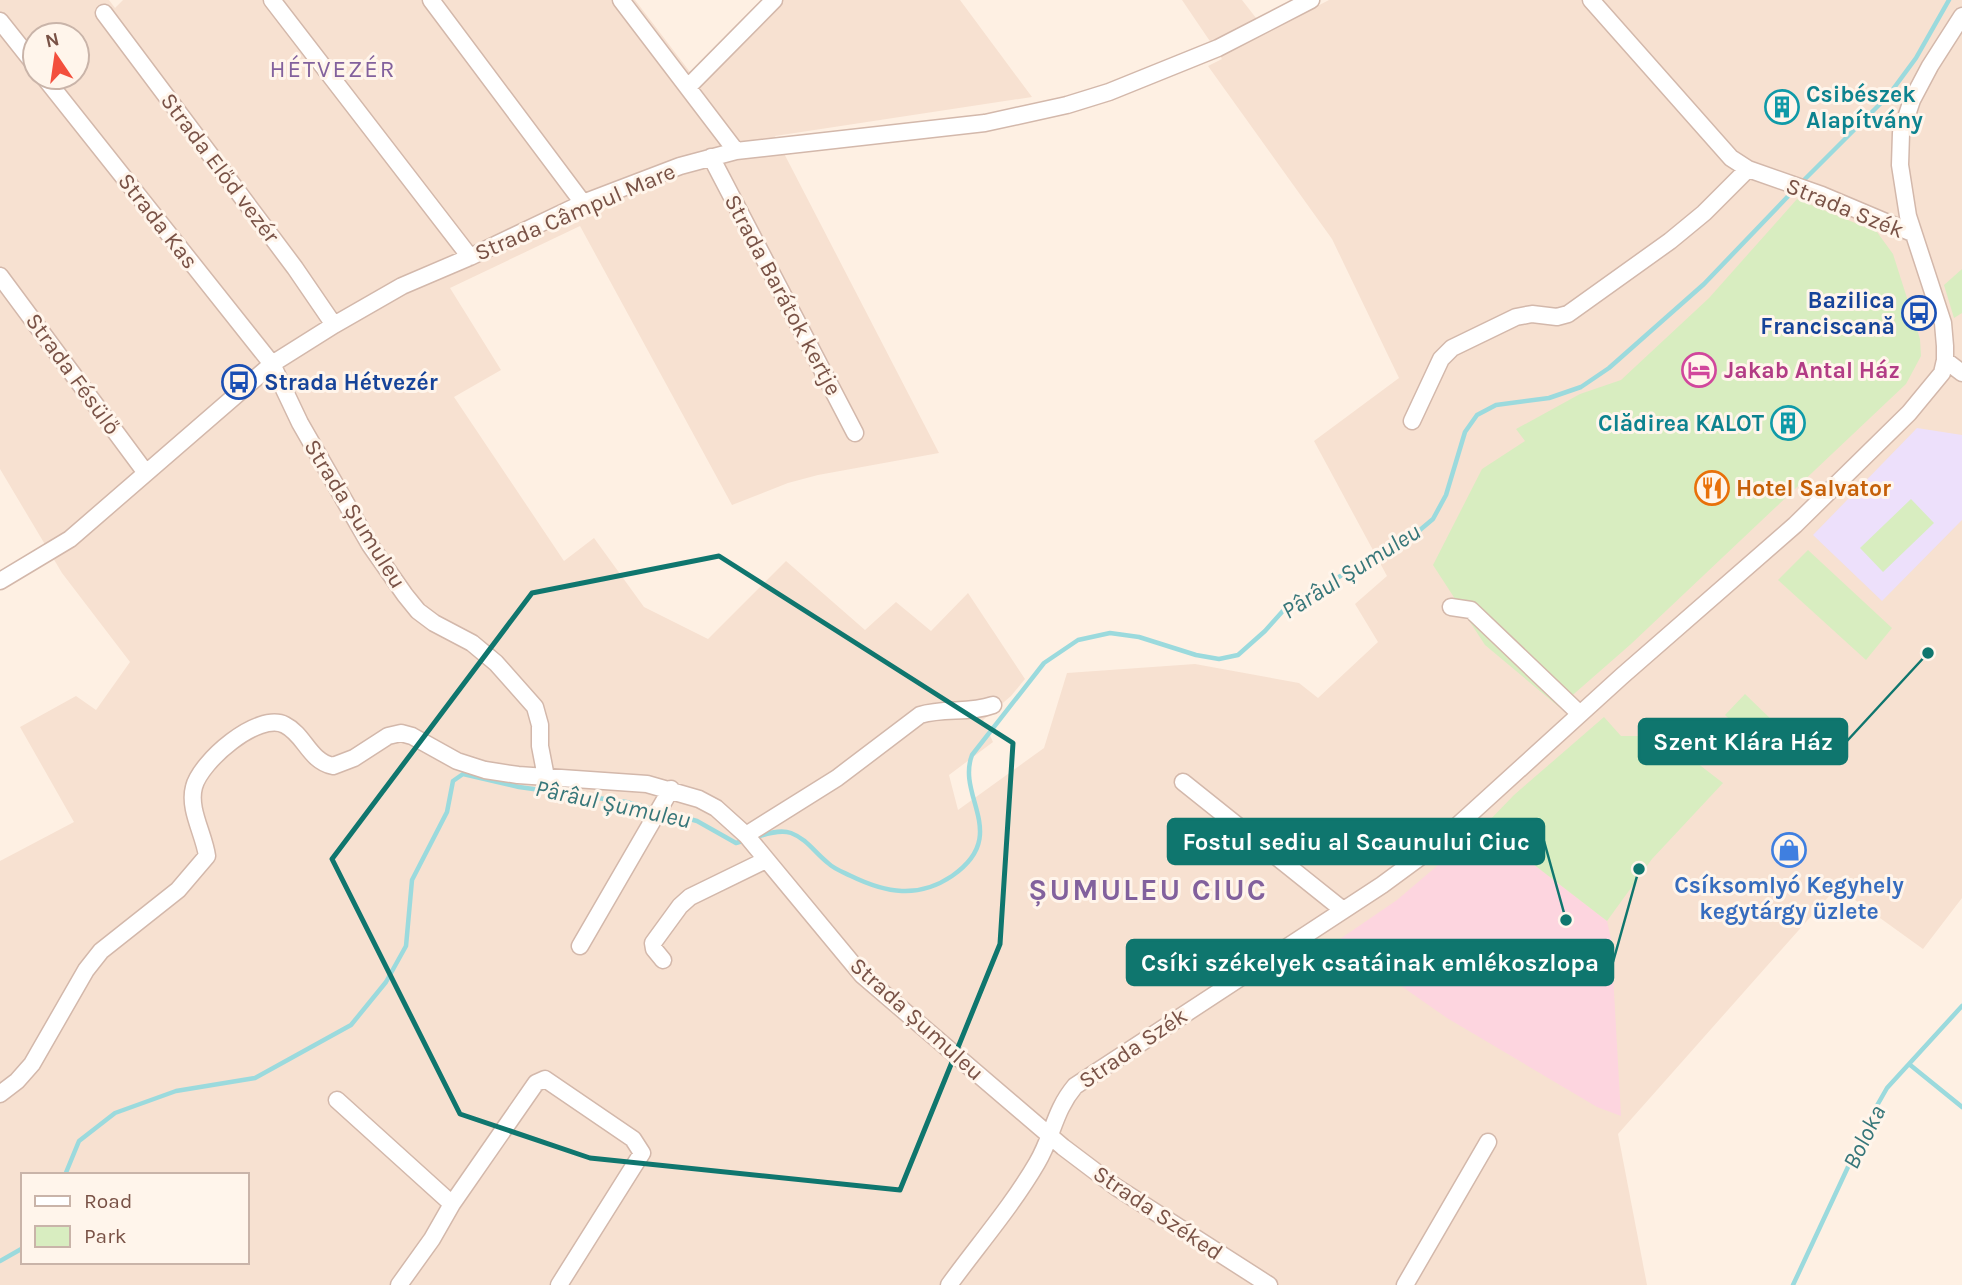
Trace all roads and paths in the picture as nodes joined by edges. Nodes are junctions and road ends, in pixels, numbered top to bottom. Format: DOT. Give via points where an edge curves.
graph roads {
  1 [pos="272,0"];
  2 [pos="431,0"];
  3 [pos="621,0"];
  4 [pos="774,0"];
  5 [pos="1311,0"];
  6 [pos="1591,0"];
  7 [pos="104,13"];
  8 [pos="1962,16"];
  9 [pos="0,21"];
  10 [pos="21,47"];
  11 [pos="688,87"];
  12 [pos="55,91"];
  13 [pos="736,151"];
  14 [pos="711,157"];
  15 [pos="1748,169"];
  16 [pos="583,203"];
  17 [pos="1912,233"];
  18 [pos="470,257"];
  19 [pos="0,275"];
  20 [pos="334,325"];
  21 [pos="1945,359"];
  22 [pos="272,364"];
  23 [pos="1962,373"];
  24 [pos="1412,421"];
  25 [pos="855,433"];
  26 [pos="146,473"];
  27 [pos="0,580"];
  28 [pos="1451,607"];
  29 [pos="993,705"];
  30 [pos="1580,714"];
  31 [pos="546,777"];
  32 [pos="1183,782"];
  33 [pos="670,789"];
  34 [pos="746,835"];
  35 [pos="766,860"];
  36 [pos="1343,910"];
  37 [pos="580,946"];
  38 [pos="663,960"];
  39 [pos="0,1094"];
  40 [pos="337,1100"];
  41 [pos="1051,1136"];
  42 [pos="1488,1142"];
  43 [pos="452,1204"];
  44 [pos="399,1285"];
  45 [pos="558,1285"];
  46 [pos="949,1285"];
  47 [pos="1269,1285"];
  48 [pos="1405,1285"];
  1 -- 18 [label="street"];
  2 -- 16 [label="street"];
  3 -- 11 [label="street"];
  4 -- 11 [label="street"];
  5 -- 13 [label="street, Strada Câmpul Mare" via="1218,48 1067,104 985,123"];
  6 -- 15 [label="street, Strada Szék" via="1707,133"];
  7 -- 20 [label="street, Strada Előd vezér"];
  8 -- 17 [label="street" via="1925,74 1900,133 1900,165"];
  9 -- 10 [label="street"];
  11 -- 13 [label="street"];
  12 -- 22 [label="street, Strada Kas"];
  13 -- 14 [label="street, Strada Câmpul Mare"];
  14 -- 16 [label="street, Strada Câmpul Mare"];
  14 -- 25 [label="street, Strada Barátok kertje"];
  15 -- 17 [label="street, Strada Szék"];
  15 -- 24 [label="street" via="1670,241 1568,314 1516,317 1452,348 1441,359"];
  16 -- 18 [label="street, Strada Câmpul Mare"];
  17 -- 21 [label="street, Strada Szék" via="1943,323"];
  18 -- 20 [label="street, Strada Câmpul Mare" via="402,286"];
  19 -- 26 [label="street, Strada Fésülő"];
  20 -- 22 [label="street, Strada Câmpul Mare"];
  21 -- 23 [label="street"];
  21 -- 30 [label="street, Strada Szék" via="1942,373 1883,440 1795,525"];
  22 -- 26 [label="street, Strada Câmpul Mare"];
  22 -- 31 [label="street, Strada Șumuleu" via="300,423 386,571 418,611 472,643 535,708"];
  26 -- 27 [label="street, Strada Câmpul Mare" via="71,539"];
  28 -- 30 [label="street" via="1471,610"];
  29 -- 34 [label="street" via="920,715 837,778"];
  30 -- 36 [label="street, Strada Szék" via="1435,846"];
  31 -- 33 [label="street, Strada Șumuleu"];
  31 -- 39 [label="street, Strada Șumuleu" via="485,770 401,733 333,766 315,758 283,724 255,725 218,754 194,787 192,803 207,856 200,867 101,951 32,1064"];
  32 -- 36 [label="street"];
  33 -- 34 [label="street, Strada Șumuleu" via="716,808"];
  33 -- 37 [label="street"];
  34 -- 35 [label="street, Strada Șumuleu"];
  35 -- 38 [label="street" via="680,906 653,943"];
  35 -- 41 [label="street, Strada Șumuleu" via="862,975"];
  36 -- 41 [label="street, Strada Szék" via="1075,1086 1057,1111"];
  40 -- 43 [label="street"];
  41 -- 46 [label="street, Strada Szék" via="1025,1182"];
  41 -- 47 [label="street, Strada Széked" via="1116,1187"];
  42 -- 48 [label="street"];
  43 -- 44 [label="street"];
  43 -- 45 [label="street" via="536,1083 545,1080 633,1139 642,1153"];
}
